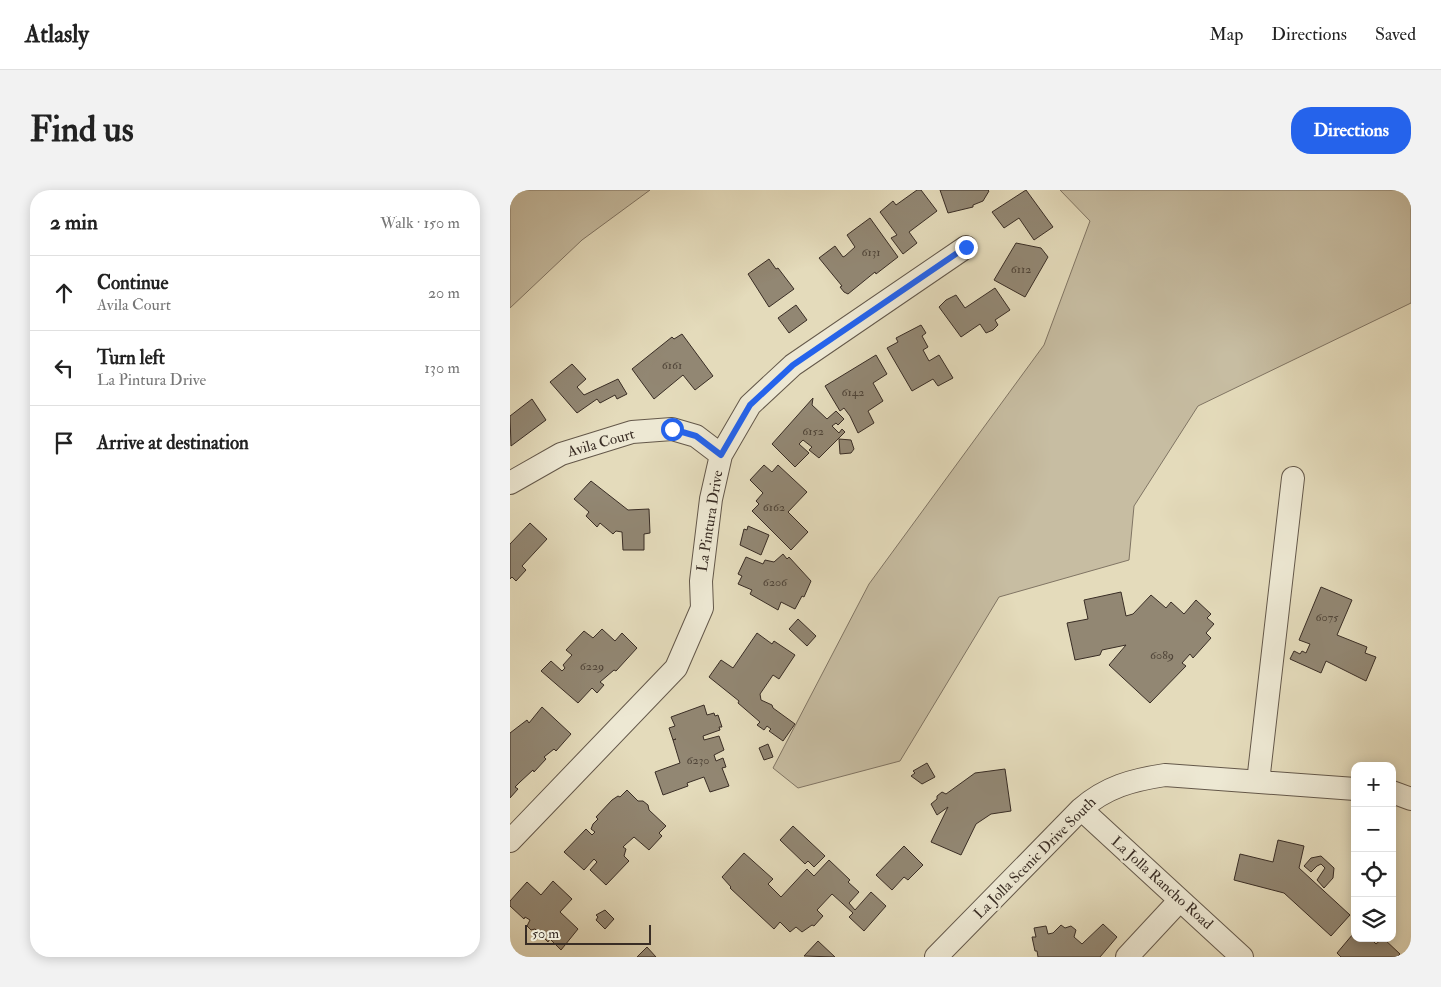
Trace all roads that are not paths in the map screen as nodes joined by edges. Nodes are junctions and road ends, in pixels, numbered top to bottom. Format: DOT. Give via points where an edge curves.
graph roads {
  1 [pos="966,247"];
  2 [pos="721,455"];
  3 [pos="1293,478"];
  4 [pos="510,483"];
  5 [pos="1258,782"];
  6 [pos="1351,790"];
  7 [pos="1396,793"];
  8 [pos="1411,799"];
  9 [pos="1080,809"];
  10 [pos="510,841"];
  11 [pos="1180,900"];
  12 [pos="936,957"];
  13 [pos="1127,957"];
  14 [pos="1242,957"];
  1 -- 2 [label="street, La Pintura Drive" via="793,365 750,405"];
  2 -- 4 [label="street, Avila Court" via="696,436 672,429 632,432 561,454"];
  2 -- 10 [label="street, La Pintura Drive" via="711,499 701,581 702,608 676,668"];
  3 -- 5 [label="street"];
  5 -- 6 [label="street, La Jolla Scenic Drive South"];
  5 -- 9 [label="street, La Jolla Scenic Drive South" via="1165,775 1138,779 1098,794"];
  7 -- 8 [label="street"];
  9 -- 11 [label="street, La Jolla Rancho Road"];
  9 -- 12 [label="street, La Jolla Scenic Drive South"];
  11 -- 13 [label="street"];
  11 -- 14 [label="street, La Jolla Rancho Road"];
}
